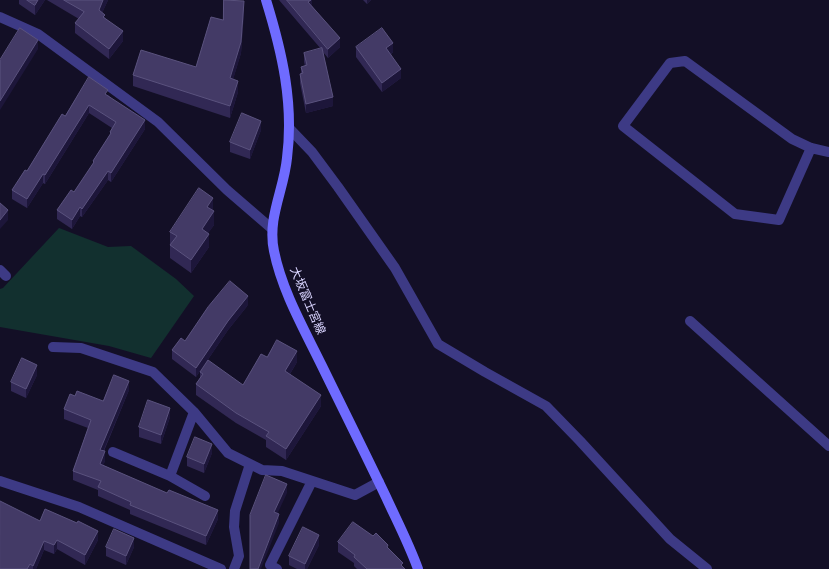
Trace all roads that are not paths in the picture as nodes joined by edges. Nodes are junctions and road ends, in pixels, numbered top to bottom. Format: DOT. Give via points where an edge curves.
graph roads {
  1 [pos="266,0"];
  2 [pos="0,17"];
  3 [pos="289,128"];
  4 [pos="812,148"];
  5 [pos="829,152"];
  6 [pos="271,228"];
  7 [pos="690,320"];
  8 [pos="53,347"];
  9 [pos="194,412"];
  10 [pos="829,446"];
  11 [pos="113,452"];
  12 [pos="250,464"];
  13 [pos="170,476"];
  14 [pos="0,481"];
  15 [pos="312,481"];
  16 [pos="379,482"];
  17 [pos="205,496"];
  18 [pos="221,569"];
  19 [pos="234,569"];
  20 [pos="277,569"];
  21 [pos="418,569"];
  22 [pos="707,569"];
  1 -- 3 [label="main road, 大坂富士宮線" via="283,65 289,105"];
  2 -- 6 [label="street" via="38,34 158,122 227,190"];
  3 -- 6 [label="main road, 大坂富士宮線" via="287,159"];
  3 -- 22 [label="street" via="312,152 395,268 438,344 546,406 670,539"];
  4 -- 4 [label="street" via="792,138 685,61 670,63 623,126 735,214 779,220"];
  4 -- 5 [label="street"];
  6 -- 16 [label="main road, 大坂富士宮線" via="282,281"];
  7 -- 10 [label="street"];
  8 -- 9 [label="street" via="80,348 153,372"];
  9 -- 12 [label="street" via="228,453"];
  9 -- 13 [label="street"];
  11 -- 13 [label="street"];
  12 -- 15 [label="street" via="262,470 282,471"];
  12 -- 19 [label="street" via="235,510 234,527 239,556"];
  13 -- 17 [label="street"];
  14 -- 18 [label="street" via="79,507"];
  15 -- 16 [label="street" via="355,495"];
  15 -- 20 [label="street" via="270,564"];
  16 -- 21 [label="main road, 大坂富士宮線"];
}
